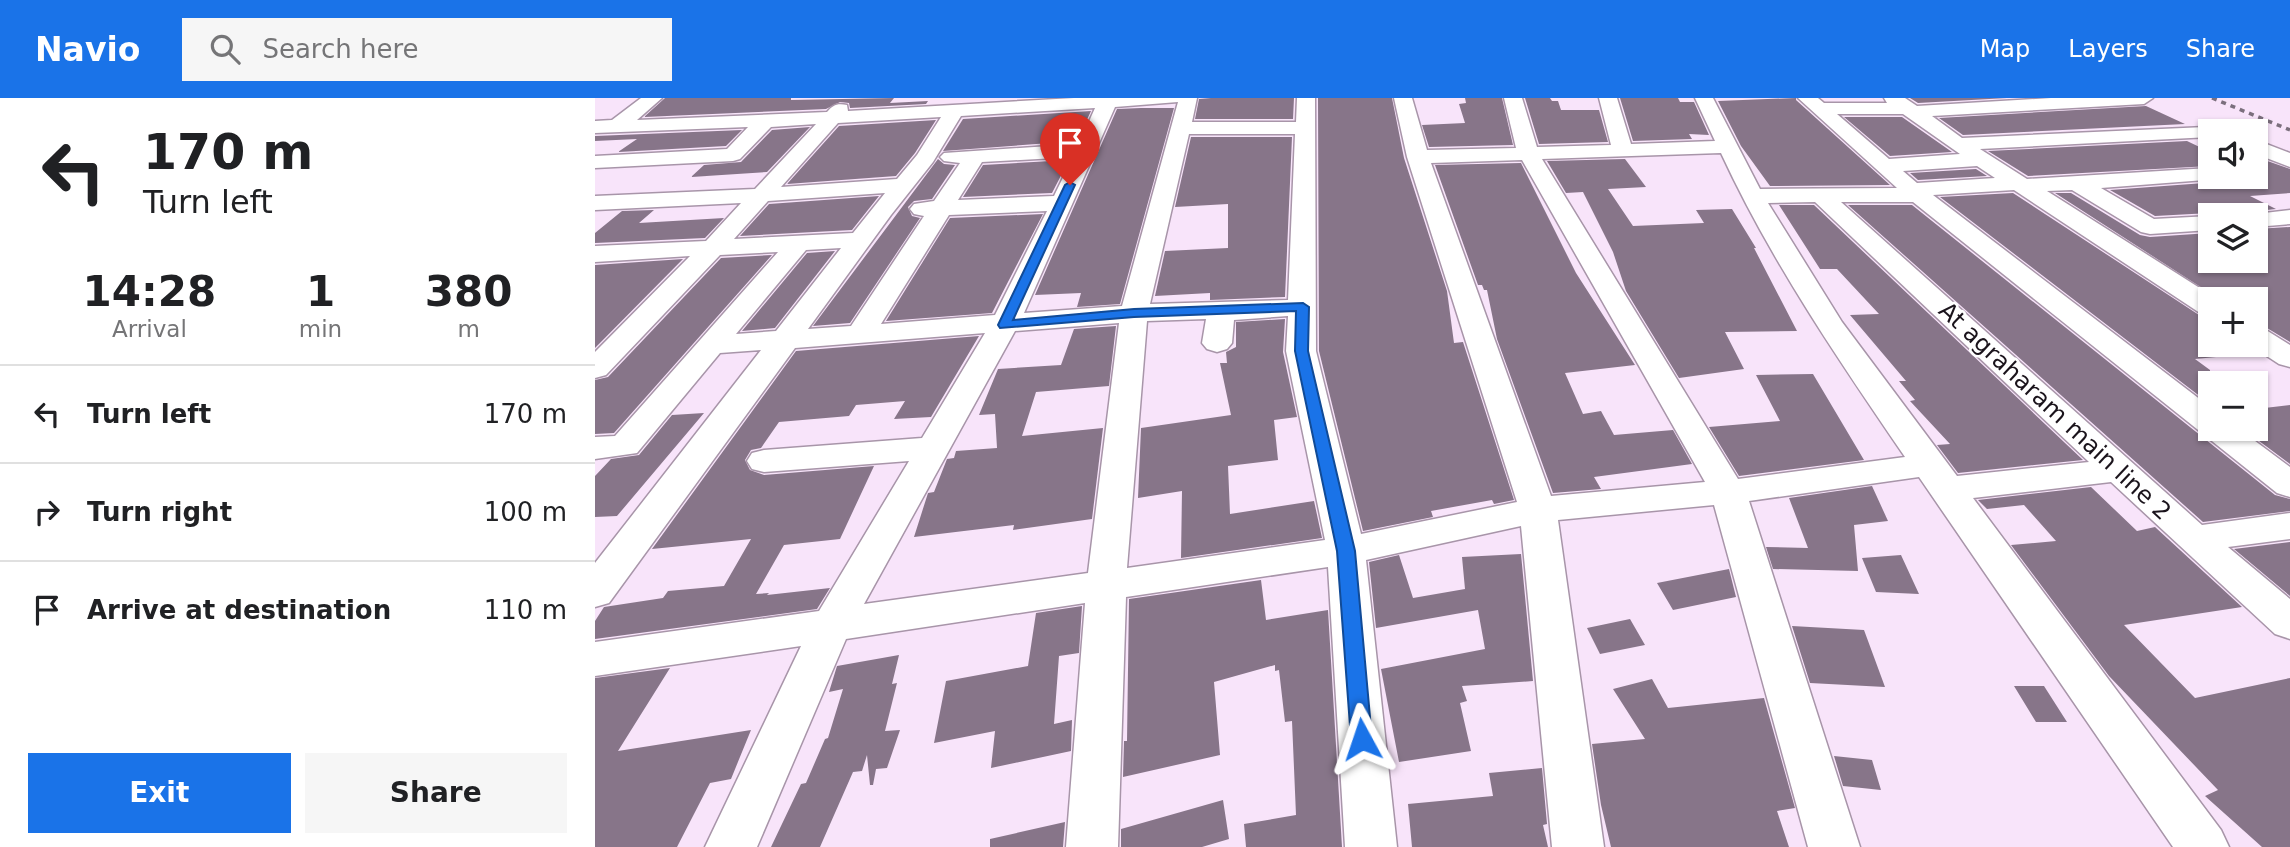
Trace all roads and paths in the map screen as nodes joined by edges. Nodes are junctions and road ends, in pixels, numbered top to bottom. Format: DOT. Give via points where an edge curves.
graph roads {
  1 [pos="653,98"];
  2 [pos="852,98"];
  3 [pos="1403,98"];
  4 [pos="1513,98"];
  5 [pos="1608,98"];
  6 [pos="1704,98"];
  7 [pos="1108,99"];
  8 [pos="2151,100"];
  9 [pos="1019,102"];
  10 [pos="1813,103"];
  11 [pos="1046,105"];
  12 [pos="735,106"];
  13 [pos="1904,106"];
  14 [pos="939,107"];
  15 [pos="1180,108"];
  16 [pos="1306,113"];
  17 [pos="2185,114"];
  18 [pos="831,118"];
  19 [pos="2198,120"];
  20 [pos="765,121"];
  21 [pos="716,123"];
  22 [pos="601,128"];
  23 [pos="2198,132"];
  24 [pos="2094,138"];
  25 [pos="1958,144"];
  26 [pos="1727,147"];
  27 [pos="1622,149"];
  28 [pos="1087,150"];
  29 [pos="2268,152"];
  30 [pos="1528,153"];
  31 [pos="1023,154"];
  32 [pos="975,156"];
  33 [pos="1418,157"];
  34 [pos="926,158"];
  35 [pos="1981,159"];
  36 [pos="595,162"];
  37 [pos="2290,162"];
  38 [pos="1882,166"];
  39 [pos="2290,169"];
  40 [pos="2268,170"];
  41 [pos="2198,175"];
  42 [pos="2163,176"];
  43 [pos="2077,183"];
  44 [pos="2021,184"];
  45 [pos="903,185"];
  46 [pos="1915,192"];
  47 [pos="762,195"];
  48 [pos="1752,196"];
  49 [pos="1821,197"];
  50 [pos="1061,202"];
  51 [pos="595,203"];
  52 [pos="939,208"];
  53 [pos="883,210"];
  54 [pos="2289,218"];
  55 [pos="2268,219"];
  56 [pos="2198,224"];
  57 [pos="860,240"];
  58 [pos="797,244"];
  59 [pos="712,249"];
  60 [pos="595,254"];
  61 [pos="2198,299"];
  62 [pos="1303,307"];
  63 [pos="1233,310"];
  64 [pos="1134,313"];
  65 [pos="1004,325"];
  66 [pos="860,334"];
  67 [pos="786,339"];
  68 [pos="1217,343"];
  69 [pos="2268,344"];
  70 [pos="713,345"];
  71 [pos="2290,359"];
  72 [pos="595,369"];
  73 [pos="2198,414"];
  74 [pos="2233,441"];
  75 [pos="595,448"];
  76 [pos="935,448"];
  77 [pos="764,461"];
  78 [pos="2121,470"];
  79 [pos="1938,477"];
  80 [pos="2290,485"];
  81 [pos="1728,492"];
  82 [pos="1538,510"];
  83 [pos="2290,526"];
  84 [pos="2194,540"];
  85 [pos="1346,551"];
  86 [pos="1106,586"];
  87 [pos="595,592"];
  88 [pos="2290,623"];
  89 [pos="831,626"];
  90 [pos="595,659"];
  91 [pos="731,847"];
  92 [pos="1092,847"];
  93 [pos="1371,847"];
  94 [pos="1578,847"];
  95 [pos="1835,847"];
  96 [pos="2203,847"];
  1 -- 22 [label="street"];
  2 -- 18 [label="street"];
  3 -- 33 [label="street"];
  4 -- 30 [label="street"];
  5 -- 27 [label="street"];
  6 -- 26 [label="street"];
  7 -- 11 [label="street"];
  7 -- 15 [label="street"];
  7 -- 28 [label="street"];
  8 -- 13 [label="street"];
  9 -- 11 [label="street"];
  9 -- 14 [label="street"];
  10 -- 13 [label="street"];
  10 -- 38 [label="street"];
  11 -- 31 [label="street"];
  12 -- 21 [label="street"];
  13 -- 25 [label="street"];
  14 -- 18 [label="street"];
  14 -- 34 [label="street"];
  15 -- 16 [label="street"];
  15 -- 64 [label="street"];
  16 -- 62 [label="street"];
  17 -- 19 [label="street"];
  18 -- 20 [label="street"];
  18 -- 47 [label="street"];
  20 -- 21 [label="street"];
  20 -- 36 [label="street" via="733,155"];
  21 -- 22 [label="street"];
  23 -- 24 [label="street"];
  24 -- 25 [label="street"];
  24 -- 42 [label="street"];
  25 -- 35 [label="street"];
  26 -- 27 [label="street"];
  26 -- 48 [label="street"];
  27 -- 30 [label="street"];
  28 -- 31 [label="street"];
  28 -- 50 [label="street"];
  29 -- 37 [label="street"];
  30 -- 33 [label="street"];
  30 -- 81 [label="street"];
  31 -- 32 [label="street"];
  32 -- 34 [label="street"];
  32 -- 52 [label="street"];
  33 -- 82 [label="street"];
  34 -- 45 [label="street"];
  35 -- 38 [label="street"];
  35 -- 44 [label="street"];
  38 -- 46 [label="street"];
  39 -- 40 [label="street"];
  41 -- 42 [label="street"];
  42 -- 43 [label="street"];
  43 -- 44 [label="street"];
  43 -- 56 [label="street" via="2150,227"];
  44 -- 46 [label="street"];
  44 -- 61 [label="street"];
  45 -- 47 [label="street"];
  45 -- 53 [label="street"];
  46 -- 49 [label="street"];
  46 -- 73 [label="street"];
  47 -- 51 [label="street"];
  47 -- 59 [label="street"];
  48 -- 49 [label="street"];
  48 -- 79 [label="street" via="1829,325"];
  49 -- 78 [label="street, At agraharam main line 2"];
  50 -- 52 [label="street"];
  50 -- 65 [label="street"];
  52 -- 53 [label="street"];
  52 -- 66 [label="street"];
  53 -- 57 [label="street"];
  54 -- 55 [label="street"];
  57 -- 58 [label="street"];
  57 -- 67 [label="street"];
  58 -- 59 [label="street"];
  58 -- 70 [label="street"];
  59 -- 60 [label="street"];
  59 -- 72 [label="street"];
  62 -- 63 [label="street"];
  62 -- 85 [label="street" via="1301,351"];
  63 -- 64 [label="street"];
  63 -- 68 [label="street" via="1220,316"];
  64 -- 65 [label="street"];
  64 -- 86 [label="street"];
  65 -- 66 [label="street"];
  65 -- 76 [label="street"];
  66 -- 67 [label="street"];
  67 -- 70 [label="street"];
  67 -- 87 [label="street"];
  69 -- 71 [label="street"];
  70 -- 75 [label="street" via="625,446"];
  74 -- 80 [label="street"];
  76 -- 77 [label="street"];
  76 -- 89 [label="street"];
  78 -- 79 [label="street"];
  78 -- 84 [label="street, At agraharam main line 2"];
  79 -- 81 [label="street"];
  79 -- 96 [label="street"];
  81 -- 82 [label="street"];
  81 -- 95 [label="street"];
  82 -- 85 [label="street"];
  82 -- 94 [label="street"];
  83 -- 84 [label="street"];
  84 -- 88 [label="street, At agraharam main line 2"];
  85 -- 86 [label="street"];
  85 -- 93 [label="street"];
  86 -- 89 [label="street"];
  86 -- 92 [label="street"];
  89 -- 90 [label="street"];
  89 -- 91 [label="street"];
}
